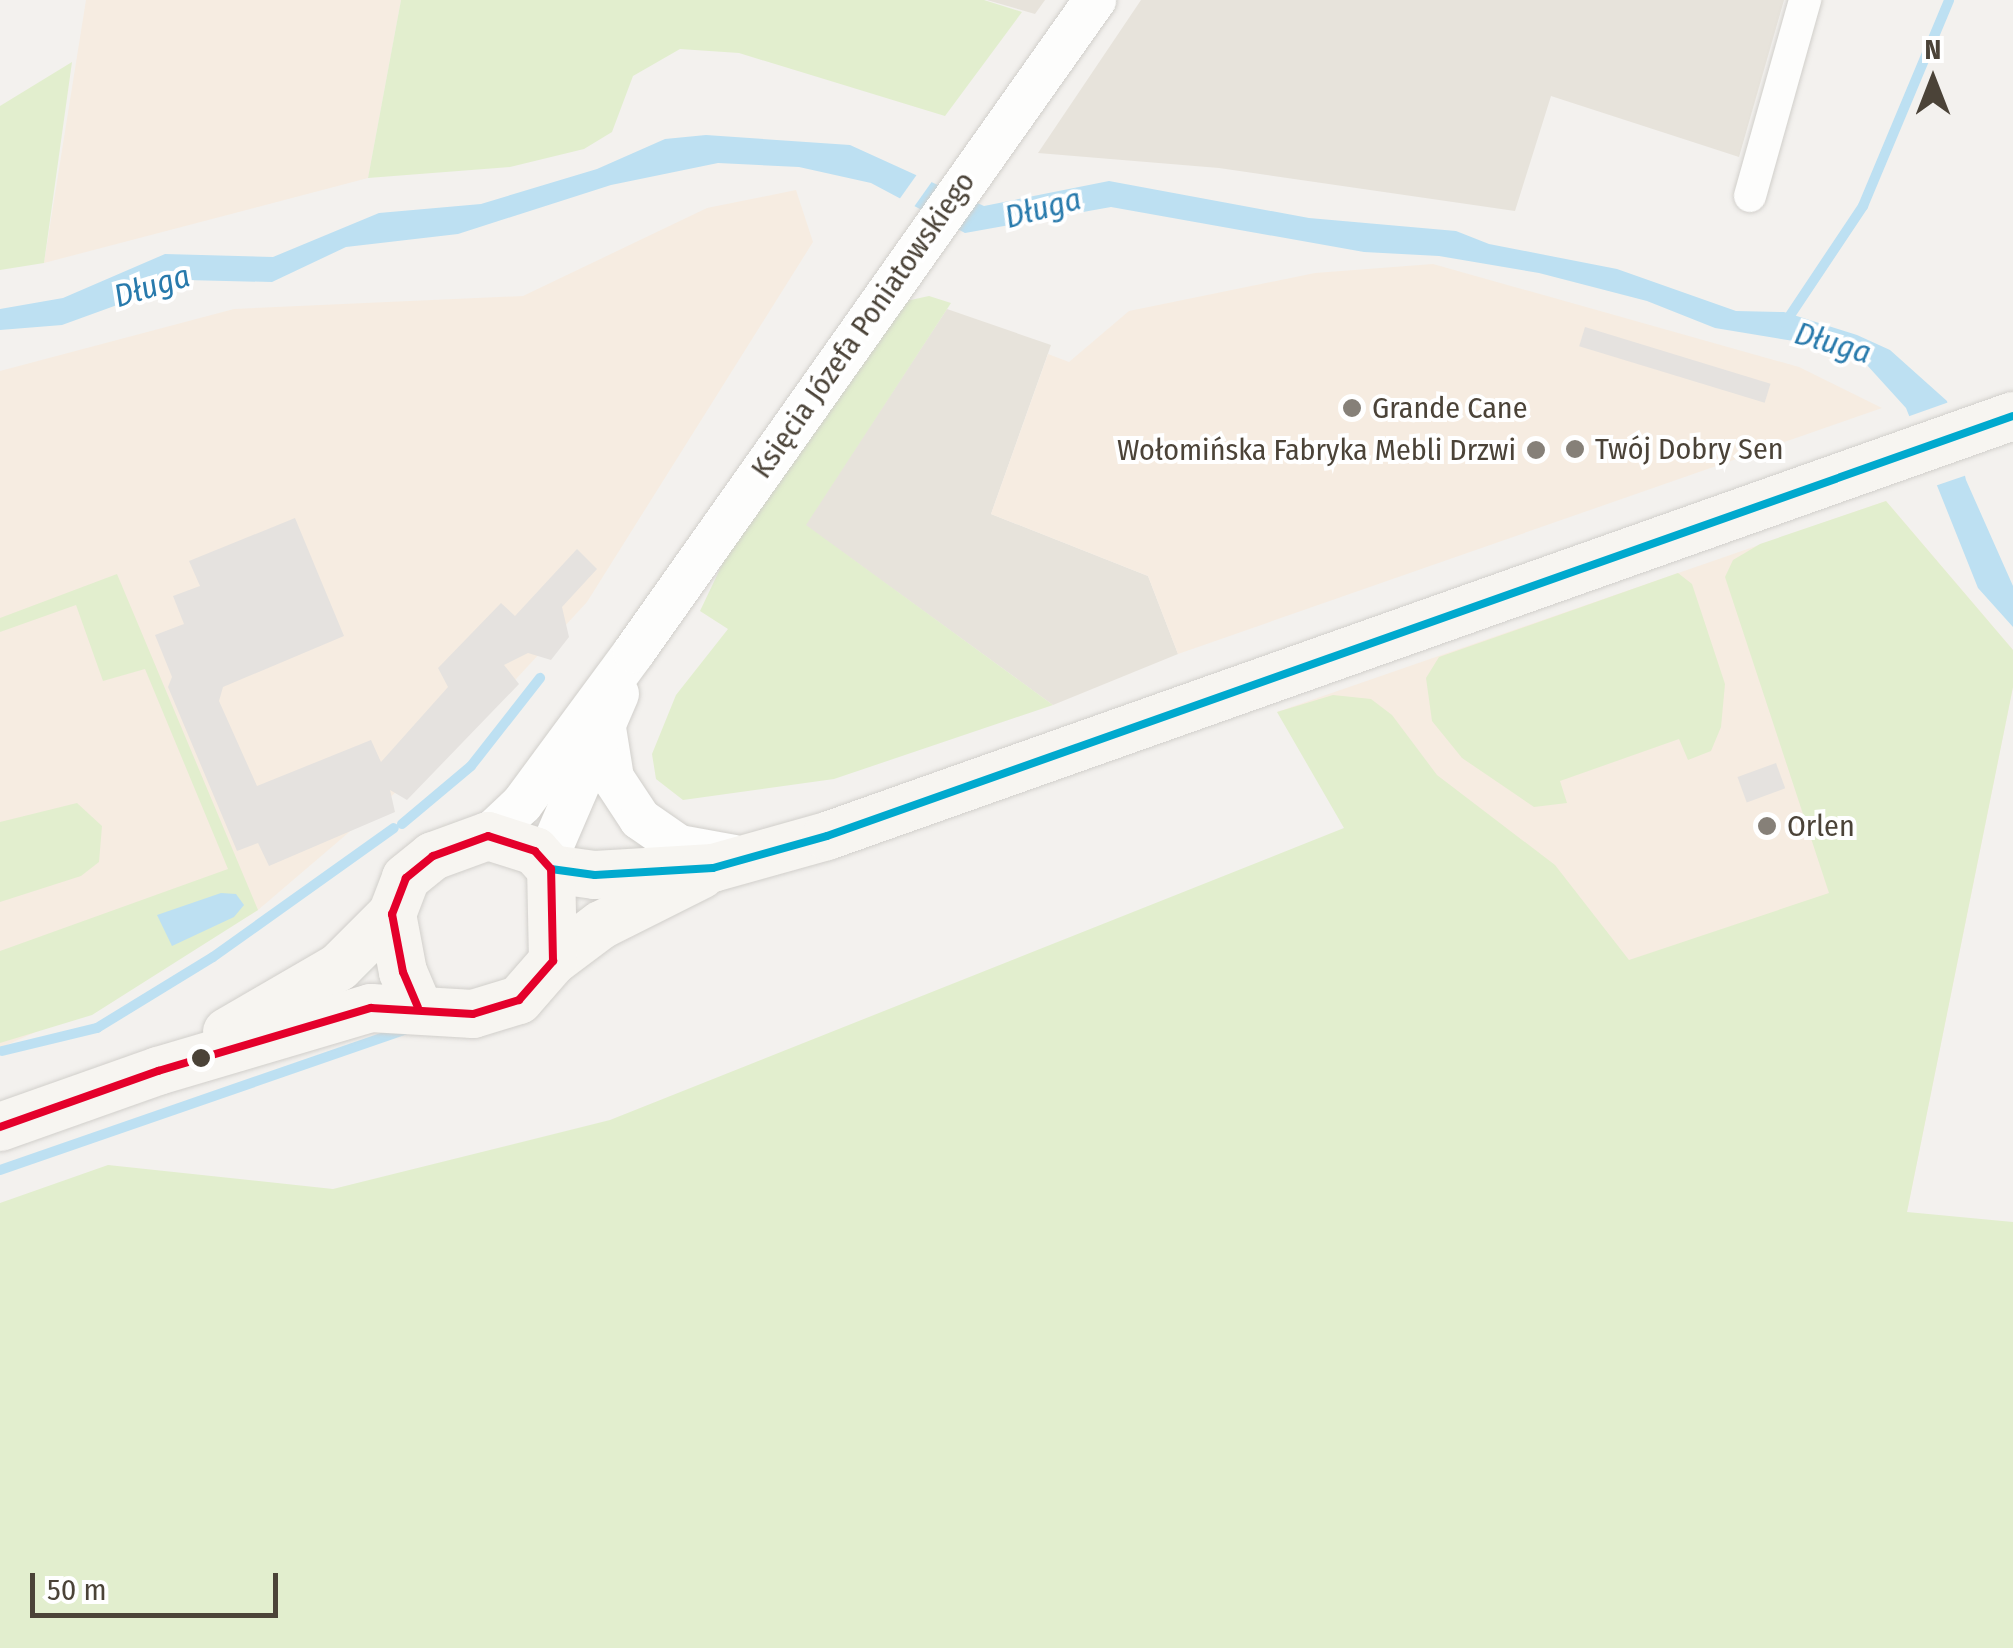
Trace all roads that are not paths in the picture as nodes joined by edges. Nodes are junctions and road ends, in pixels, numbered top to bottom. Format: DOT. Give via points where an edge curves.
graph roads {
  1 [pos="1094,0"];
  2 [pos="1805,0"];
  3 [pos="1750,196"];
  4 [pos="2000,421"];
  5 [pos="634,652"];
  6 [pos="604,728"];
  7 [pos="488,836"];
  8 [pos="732,863"];
  9 [pos="548,865"];
  10 [pos="392,914"];
  11 [pos="553,961"];
  12 [pos="418,1006"];
  13 [pos="158,1071"];
  14 [pos="0,1127"];
  1 -- 5 [label="street, Księcia Józefa Poniatowskiego"];
  2 -- 3 [label="street"];
  4 -- 8 [label="main road"];
  5 -- 6 [label="street, Księcia Józefa Poniatowskiego"];
  5 -- 7 [label="street, Księcia Józefa Poniatowskiego" via="522,804"];
  6 -- 8 [label="street" via="613,778 640,818 679,846"];
  6 -- 9 [label="street, Księcia Józefa Poniatowskiego"];
  7 -- 9 [label="main road" via="522,845"];
  7 -- 10 [label="main road" via="418,866"];
  8 -- 9 [label="main road" via="596,875"];
  8 -- 11 [label="main road" via="618,915"];
  9 -- 11 [label="main road"];
  10 -- 12 [label="main road" via="403,972"];
  10 -- 13 [label="main road" via="339,967"];
  11 -- 12 [label="main road" via="535,988 497,1010 456,1015"];
  12 -- 13 [label="main road" via="371,1008"];
  13 -- 14 [label="main road"];
}
